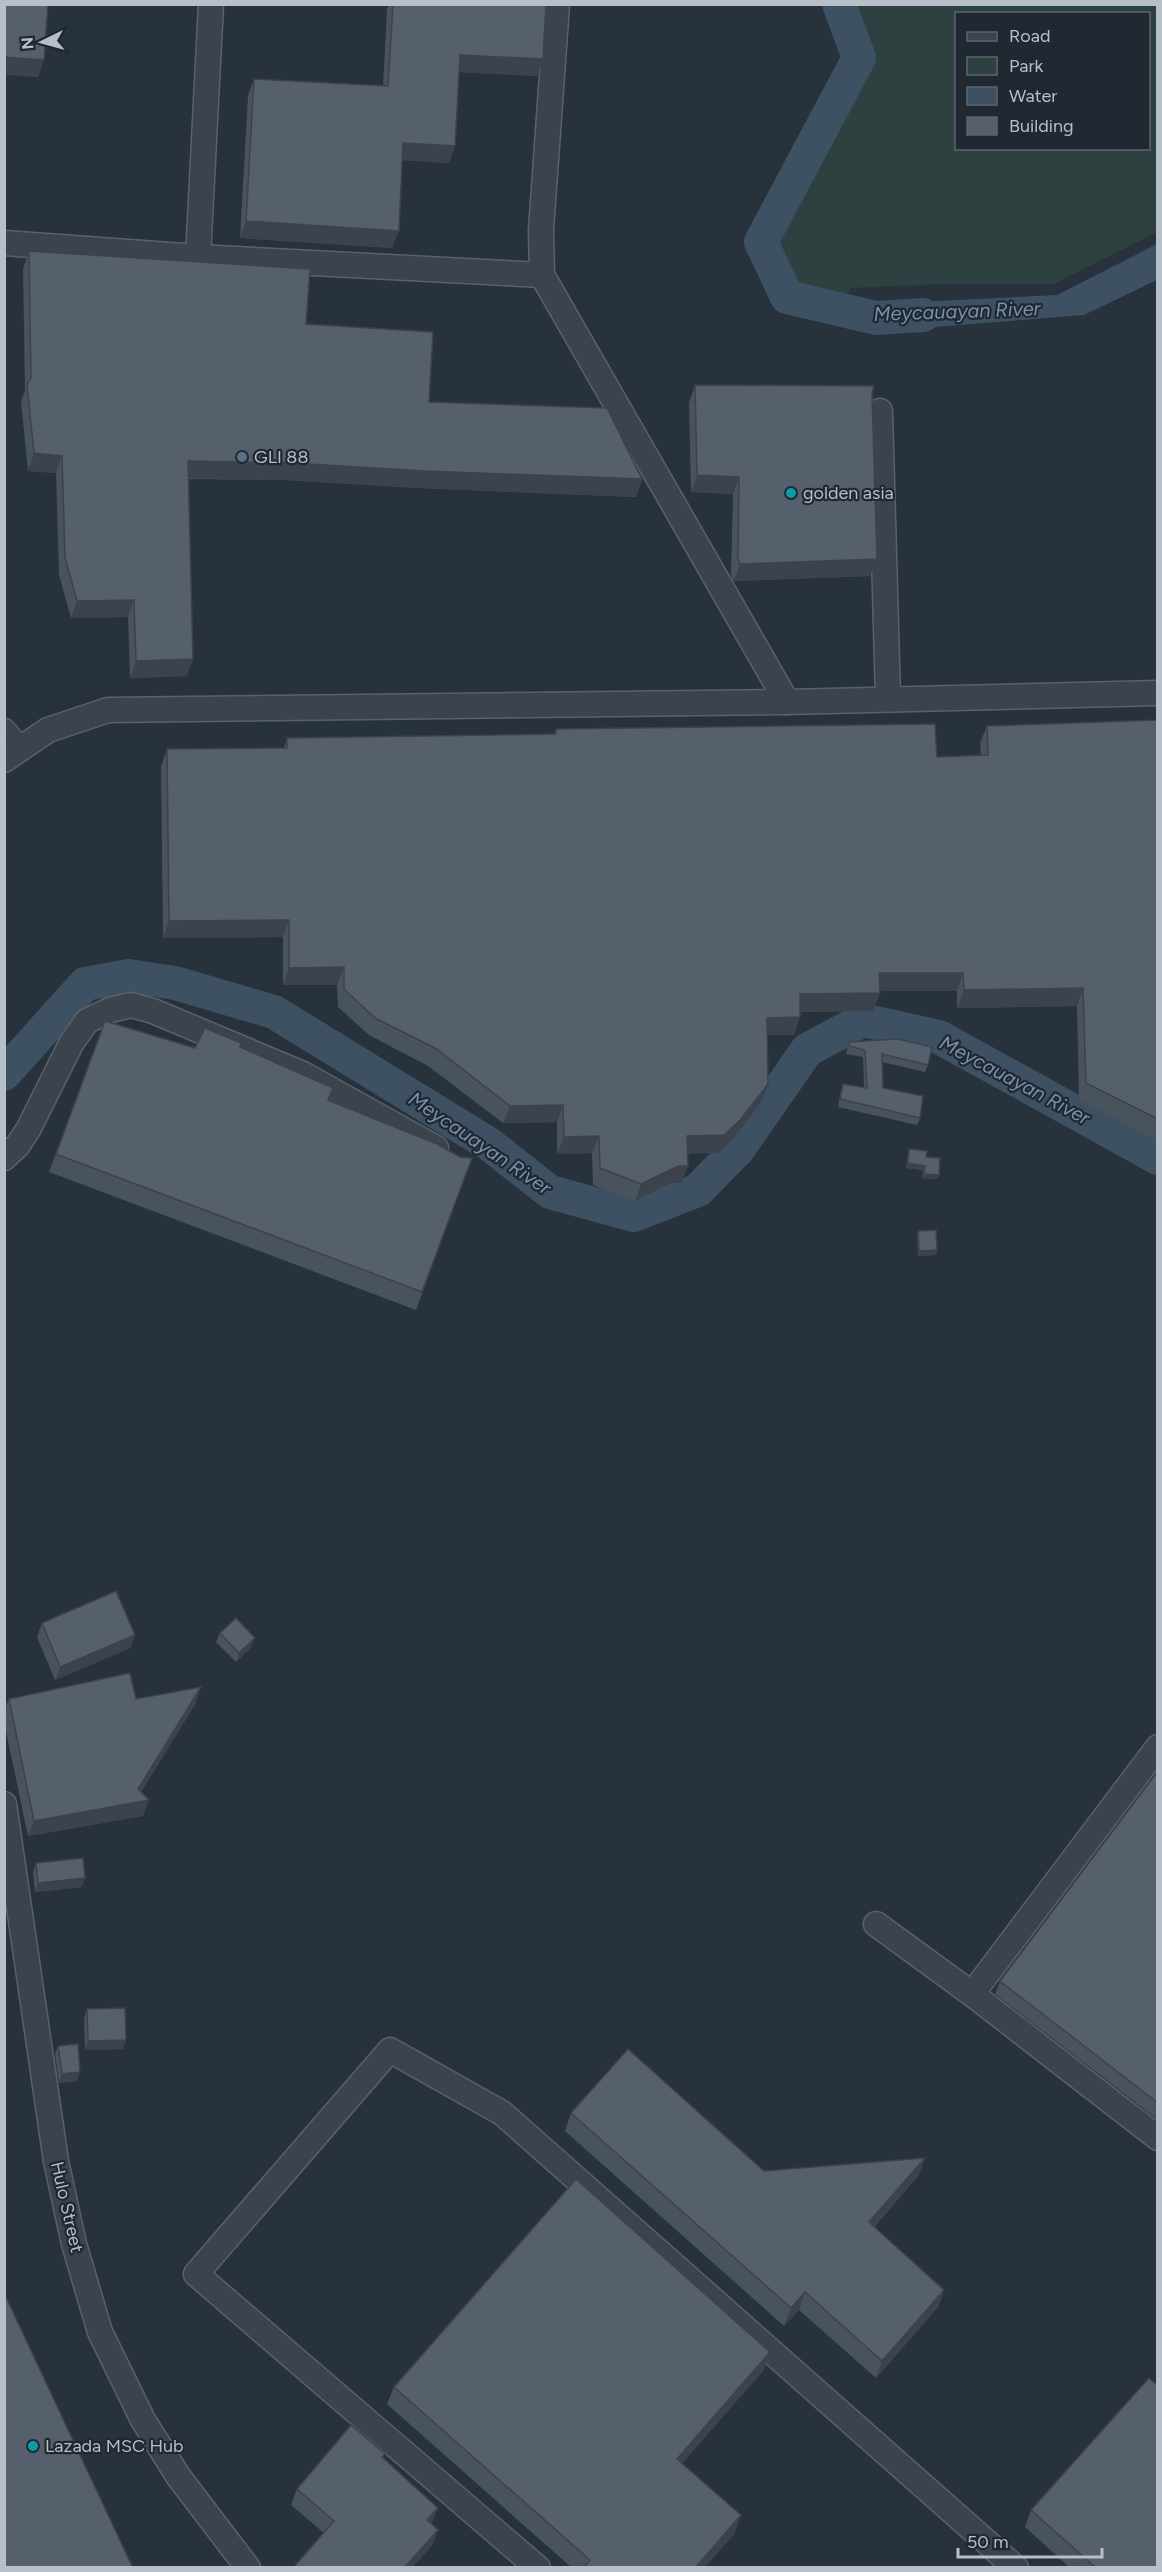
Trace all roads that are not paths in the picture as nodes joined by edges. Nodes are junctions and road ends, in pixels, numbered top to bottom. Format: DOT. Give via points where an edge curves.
graph roads {
  1 [pos="211,4"];
  2 [pos="557,4"];
  3 [pos="4,243"];
  4 [pos="198,257"];
  5 [pos="542,275"];
  6 [pos="880,411"];
  7 [pos="1158,693"];
  8 [pos="888,698"];
  9 [pos="787,702"];
  10 [pos="9,746"];
  11 [pos="4,1158"];
  12 [pos="460,1162"];
  13 [pos="1158,1747"];
  14 [pos="4,1804"];
  15 [pos="876,1924"];
  16 [pos="972,1994"];
  17 [pos="1158,2138"];
  18 [pos="248,2568"];
  19 [pos="538,2568"];
  20 [pos="1016,2568"];
  1 -- 4 [label="street"];
  2 -- 5 [label="street" via="541,231"];
  3 -- 4 [label="street"];
  4 -- 5 [label="street"];
  5 -- 9 [label="street"];
  6 -- 8 [label="street"];
  7 -- 8 [label="street"];
  8 -- 9 [label="street"];
  9 -- 10 [label="street" via="108,710"];
  11 -- 12 [label="street" via="29,1128 72,1042 87,1021 131,1005 303,1074"];
  13 -- 16 [label="street"];
  14 -- 18 [label="street, Hulo Street" via="56,2161 74,2244 100,2332 142,2420 178,2476"];
  15 -- 16 [label="street"];
  16 -- 17 [label="street"];
  19 -- 20 [label="street" via="196,2274 390,2050 502,2113"];
}
